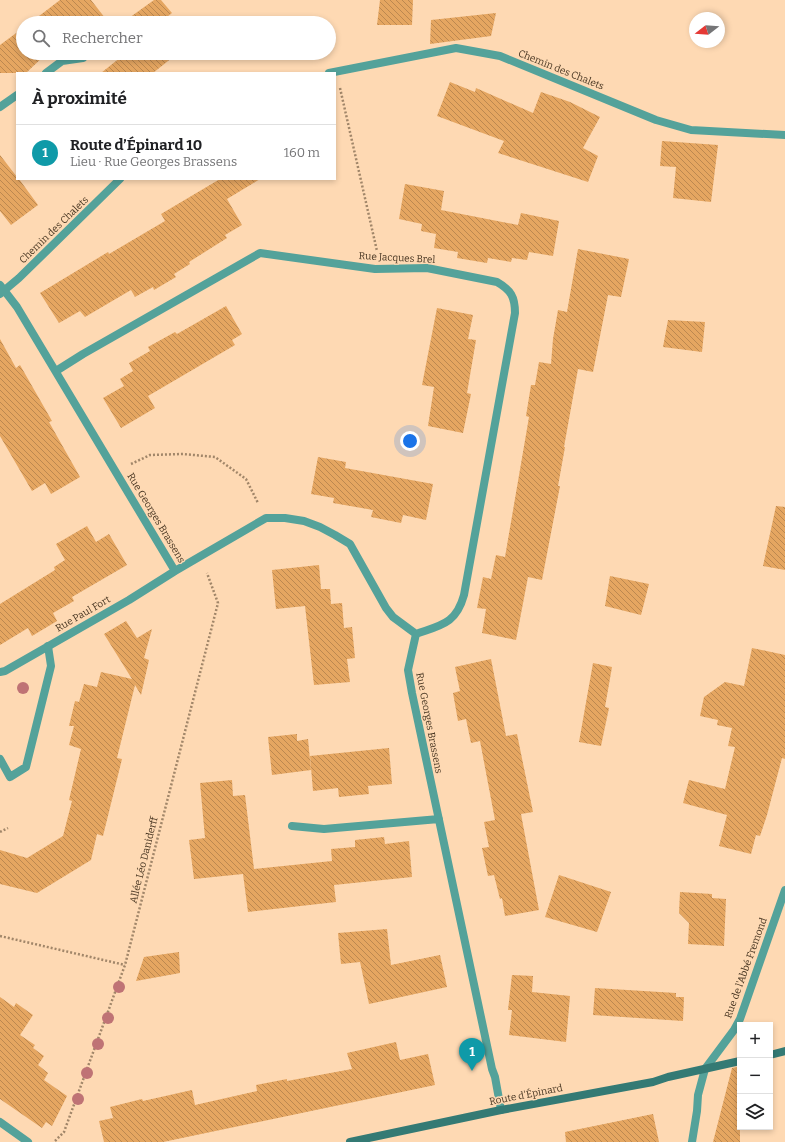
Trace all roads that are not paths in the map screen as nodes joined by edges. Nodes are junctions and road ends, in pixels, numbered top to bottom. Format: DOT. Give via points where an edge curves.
graph roads {
  1 [pos="69,60"];
  2 [pos="47,72"];
  3 [pos="332,72"];
  4 [pos="16,96"];
  5 [pos="0,107"];
  6 [pos="785,135"];
  7 [pos="119,180"];
  8 [pos="2,290"];
  9 [pos="56,372"];
  10 [pos="175,571"];
  11 [pos="416,634"];
  12 [pos="48,646"];
  13 [pos="0,672"];
  14 [pos="0,759"];
  15 [pos="439,819"];
  16 [pos="292,826"];
  17 [pos="785,890"];
  18 [pos="785,1051"];
  19 [pos="773,1053"];
  20 [pos="737,1062"];
  21 [pos="705,1069"];
  22 [pos="501,1110"];
  23 [pos="0,1122"];
  24 [pos="28,1142"];
  25 [pos="350,1142"];
  26 [pos="692,1142"];
  1 -- 2 [label="street" via="62,61"];
  3 -- 6 [label="street, Chemin des Chalets" via="456,48 500,56 656,120 691,130"];
  4 -- 5 [label="street"];
  7 -- 8 [label="street, Chemin des Chalets"];
  8 -- 9 [label="street, Rue Georges Brassens" via="17,307"];
  9 -- 10 [label="street, Rue Georges Brassens"];
  9 -- 11 [label="street, Rue Jacques Brel" via="260,253 375,269 427,268 497,282 505,287 515,303 515,313 464,595 461,606 449,621"];
  10 -- 11 [label="street, Rue Georges Brassens" via="266,518 304,521 350,544 386,608 393,617"];
  10 -- 12 [label="street, Rue Paul Fort"];
  11 -- 15 [label="street, Rue Georges Brassens" via="408,670"];
  12 -- 13 [label="street, Rue Paul Fort"];
  12 -- 14 [label="street" via="51,666 26,767 10,777"];
  15 -- 16 [label="street" via="324,829"];
  15 -- 22 [label="street, Rue Georges Brassens"];
  17 -- 21 [label="street, Rue de l'Abbé Fremond" via="740,1019"];
  18 -- 19 [label="main road"];
  20 -- 21 [label="main road, Route d'Épinard"];
  21 -- 22 [label="main road, Route d'Épinard" via="652,1082"];
  21 -- 26 [label="street" via="698,1096"];
  22 -- 25 [label="main road, Route d'Épinard"];
  23 -- 24 [label="street"];
}
